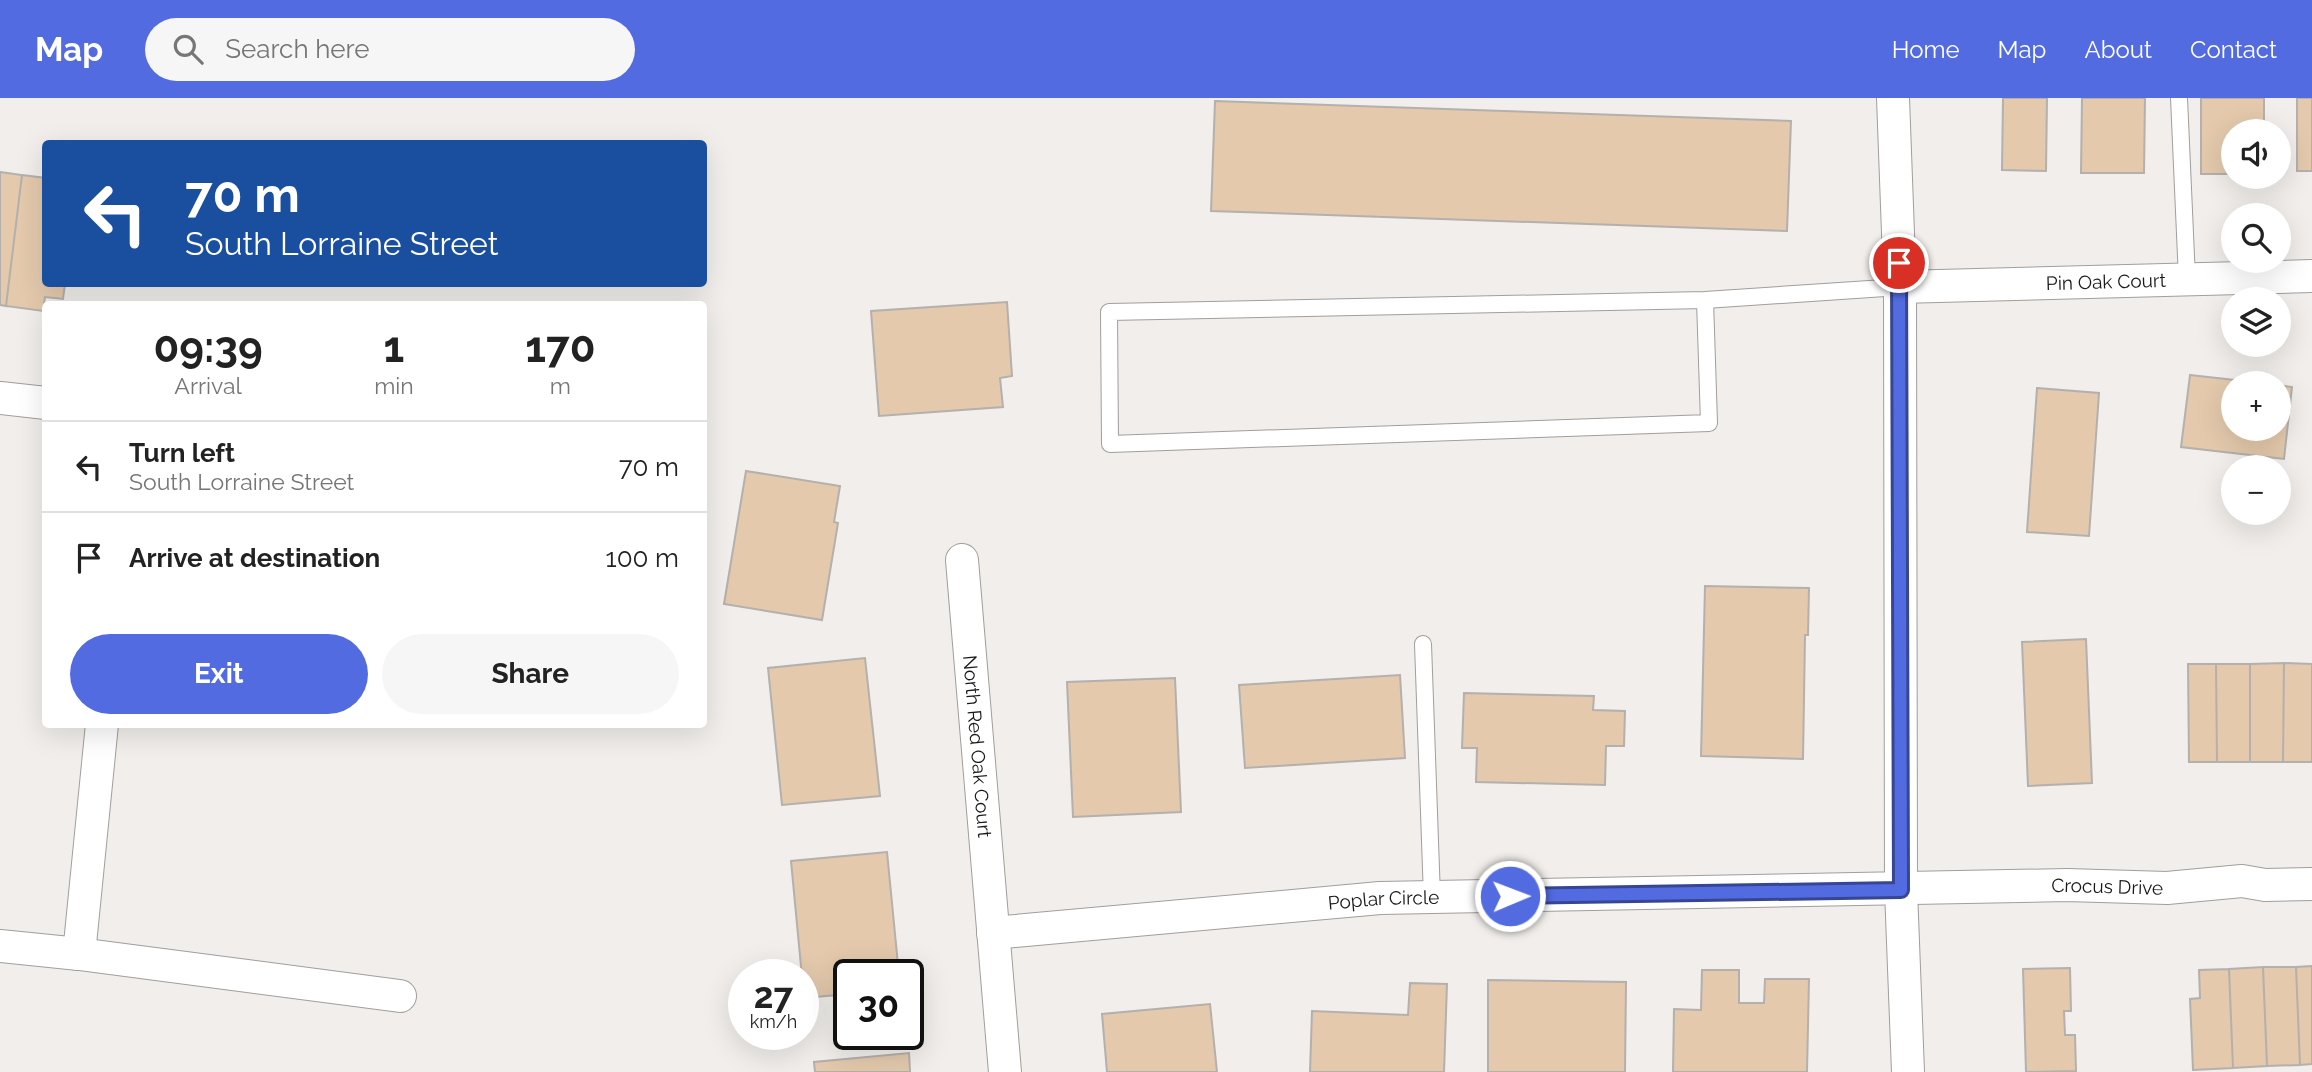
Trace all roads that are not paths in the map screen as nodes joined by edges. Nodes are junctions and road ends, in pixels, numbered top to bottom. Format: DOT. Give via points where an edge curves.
graph roads {
  1 [pos="1893,98"];
  2 [pos="2179,98"];
  3 [pos="2312,276"];
  4 [pos="2188,279"];
  5 [pos="1900,287"];
  6 [pos="1705,300"];
  7 [pos="0,398"];
  8 [pos="42,403"];
  9 [pos="962,560"];
  10 [pos="1423,644"];
  11 [pos="102,728"];
  12 [pos="2312,884"];
  13 [pos="1901,890"];
  14 [pos="1432,897"];
  15 [pos="993,933"];
  16 [pos="0,946"];
  17 [pos="79,954"];
  18 [pos="400,996"];
  19 [pos="1005,1072"];
  20 [pos="1908,1072"];
  1 -- 5 [label="street"];
  2 -- 4 [label="lane"];
  3 -- 4 [label="street, Pin Oak Court"];
  4 -- 5 [label="street, Pin Oak Court"];
  5 -- 6 [label="lane"];
  5 -- 13 [label="street"];
  6 -- 6 [label="lane" via="1109,312 1110,444 1709,423"];
  7 -- 8 [label="street"];
  9 -- 15 [label="street, North Red Oak Court"];
  10 -- 14 [label="lane"];
  11 -- 17 [label="street"];
  12 -- 13 [label="street, Crocus Drive" via="2242,881 2167,888 2067,885"];
  13 -- 14 [label="street, Poplar Circle"];
  13 -- 20 [label="street"];
  14 -- 15 [label="street, Poplar Circle"];
  15 -- 19 [label="street, North Red Oak Court"];
  16 -- 17 [label="street"];
  17 -- 18 [label="street"];
}
